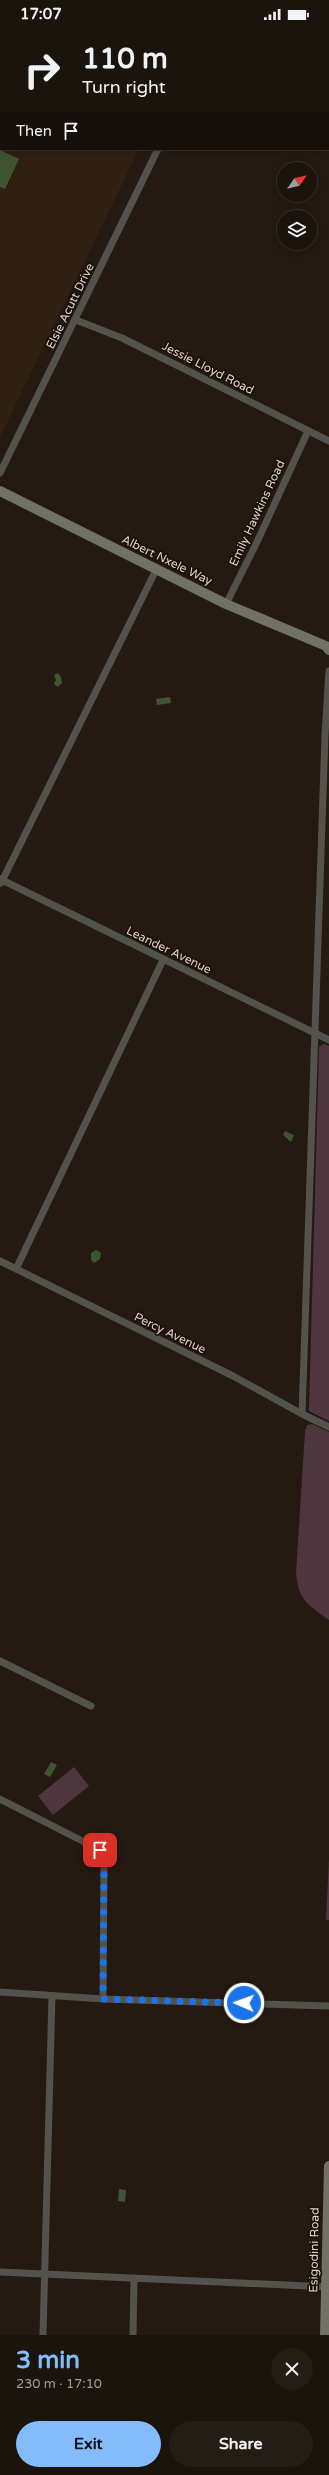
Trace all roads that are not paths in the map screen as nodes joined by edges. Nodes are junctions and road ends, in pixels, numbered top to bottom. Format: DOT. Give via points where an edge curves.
graph roads {
  1 [pos="158,150"];
  2 [pos="76,320"];
  3 [pos="308,431"];
  4 [pos="329,440"];
  5 [pos="0,473"];
  6 [pos="0,491"];
  7 [pos="156,570"];
  8 [pos="226,604"];
  9 [pos="328,648"];
  10 [pos="329,671"];
  11 [pos="1,881"];
  12 [pos="163,960"];
  13 [pos="315,1033"];
  14 [pos="329,1040"];
  15 [pos="0,1261"];
  16 [pos="16,1269"];
  17 [pos="302,1414"];
  18 [pos="329,1427"];
  19 [pos="0,1661"];
  20 [pos="91,1706"];
  21 [pos="0,1799"];
  22 [pos="0,1992"];
  23 [pos="52,1996"];
  24 [pos="103,1999"];
  25 [pos="329,2006"];
  26 [pos="329,2166"];
  27 [pos="0,2272"];
  28 [pos="46,2274"];
  29 [pos="134,2278"];
  30 [pos="328,2287"];
  31 [pos="43,2335"];
  32 [pos="134,2335"];
  33 [pos="325,2335"];
  1 -- 2 [label="street, Elsie Acutt Drive"];
  2 -- 3 [label="street, Jessie Lloyd Road" via="128,341"];
  2 -- 5 [label="street, Elsie Acutt Drive"];
  3 -- 4 [label="street, Jessie Lloyd Road"];
  3 -- 8 [label="street, Emily Hawkins Road"];
  6 -- 7 [label="main road, Albert Nxele Way"];
  7 -- 8 [label="main road, Albert Nxele Way"];
  7 -- 11 [label="street"];
  8 -- 9 [label="main road, Albert Nxele Way"];
  10 -- 13 [label="street"];
  11 -- 12 [label="street, Leander Avenue"];
  12 -- 13 [label="street, Leander Avenue"];
  12 -- 16 [label="street"];
  13 -- 14 [label="street, Leander Avenue"];
  13 -- 17 [label="street"];
  15 -- 16 [label="street, Percy Avenue"];
  16 -- 17 [label="street, Percy Avenue" via="233,1376"];
  17 -- 18 [label="street, Percy Avenue"];
  19 -- 20 [label="street"];
  21 -- 24 [label="street" via="100,1850 104,1862"];
  22 -- 23 [label="street"];
  23 -- 24 [label="street"];
  23 -- 28 [label="street"];
  24 -- 25 [label="street"];
  26 -- 30 [label="main road, Esigodini Road"];
  27 -- 28 [label="street"];
  28 -- 29 [label="street"];
  28 -- 31 [label="street"];
  29 -- 30 [label="street"];
  29 -- 32 [label="street"];
  30 -- 33 [label="main road, Esigodini Road"];
}
